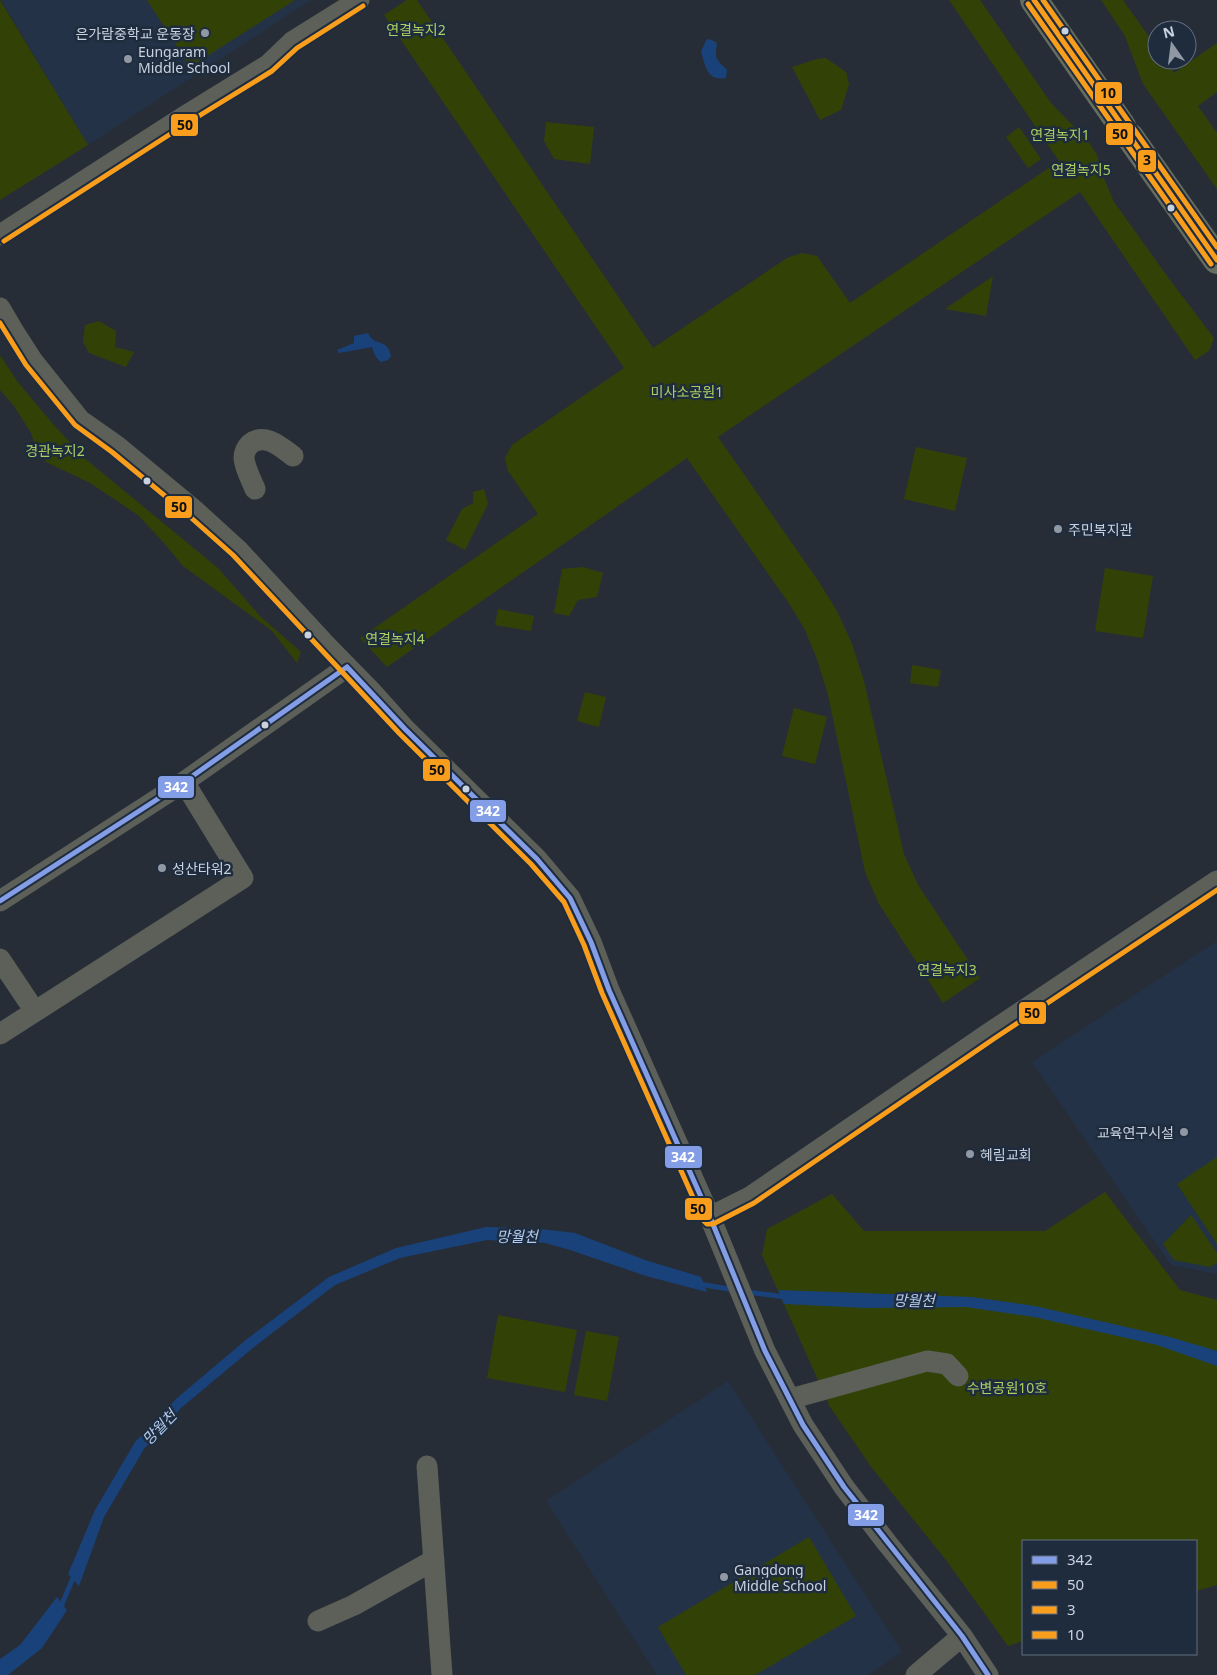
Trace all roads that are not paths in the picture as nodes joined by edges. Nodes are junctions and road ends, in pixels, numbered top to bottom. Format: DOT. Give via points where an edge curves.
graph roads {
  1 [pos="359,0"];
  2 [pos="1034,0"];
  3 [pos="0,235"];
  4 [pos="1217,260"];
  5 [pos="0,308"];
  6 [pos="293,456"];
  7 [pos="255,489"];
  8 [pos="346,667"];
  9 [pos="184,782"];
  10 [pos="1217,881"];
  11 [pos="0,901"];
  12 [pos="0,959"];
  13 [pos="28,1001"];
  14 [pos="0,1034"];
  15 [pos="710,1217"];
  16 [pos="958,1376"];
  17 [pos="790,1399"];
  18 [pos="427,1466"];
  19 [pos="434,1560"];
  20 [pos="318,1621"];
  21 [pos="962,1636"];
  22 [pos="442,1675"];
  23 [pos="916,1675"];
  24 [pos="988,1675"];
  1 -- 3 [label="street" via="292,42 268,65"];
  2 -- 4 [label="main road"];
  5 -- 8 [label="street" via="32,360 80,420 194,509"];
  6 -- 7 [label="street" via="261,439 245,449 244,457"];
  8 -- 9 [label="street"];
  8 -- 15 [label="street" via="405,730 537,859 570,898"];
  9 -- 11 [label="street"];
  9 -- 14 [label="street" via="243,878"];
  10 -- 15 [label="street" via="750,1197"];
  12 -- 13 [label="street"];
  15 -- 17 [label="street" via="765,1352"];
  16 -- 17 [label="street" via="947,1364 927,1361"];
  17 -- 21 [label="street" via="803,1425 844,1487"];
  18 -- 19 [label="street"];
  19 -- 20 [label="street" via="354,1605"];
  19 -- 22 [label="street"];
  21 -- 23 [label="street"];
  21 -- 24 [label="street"];
}
